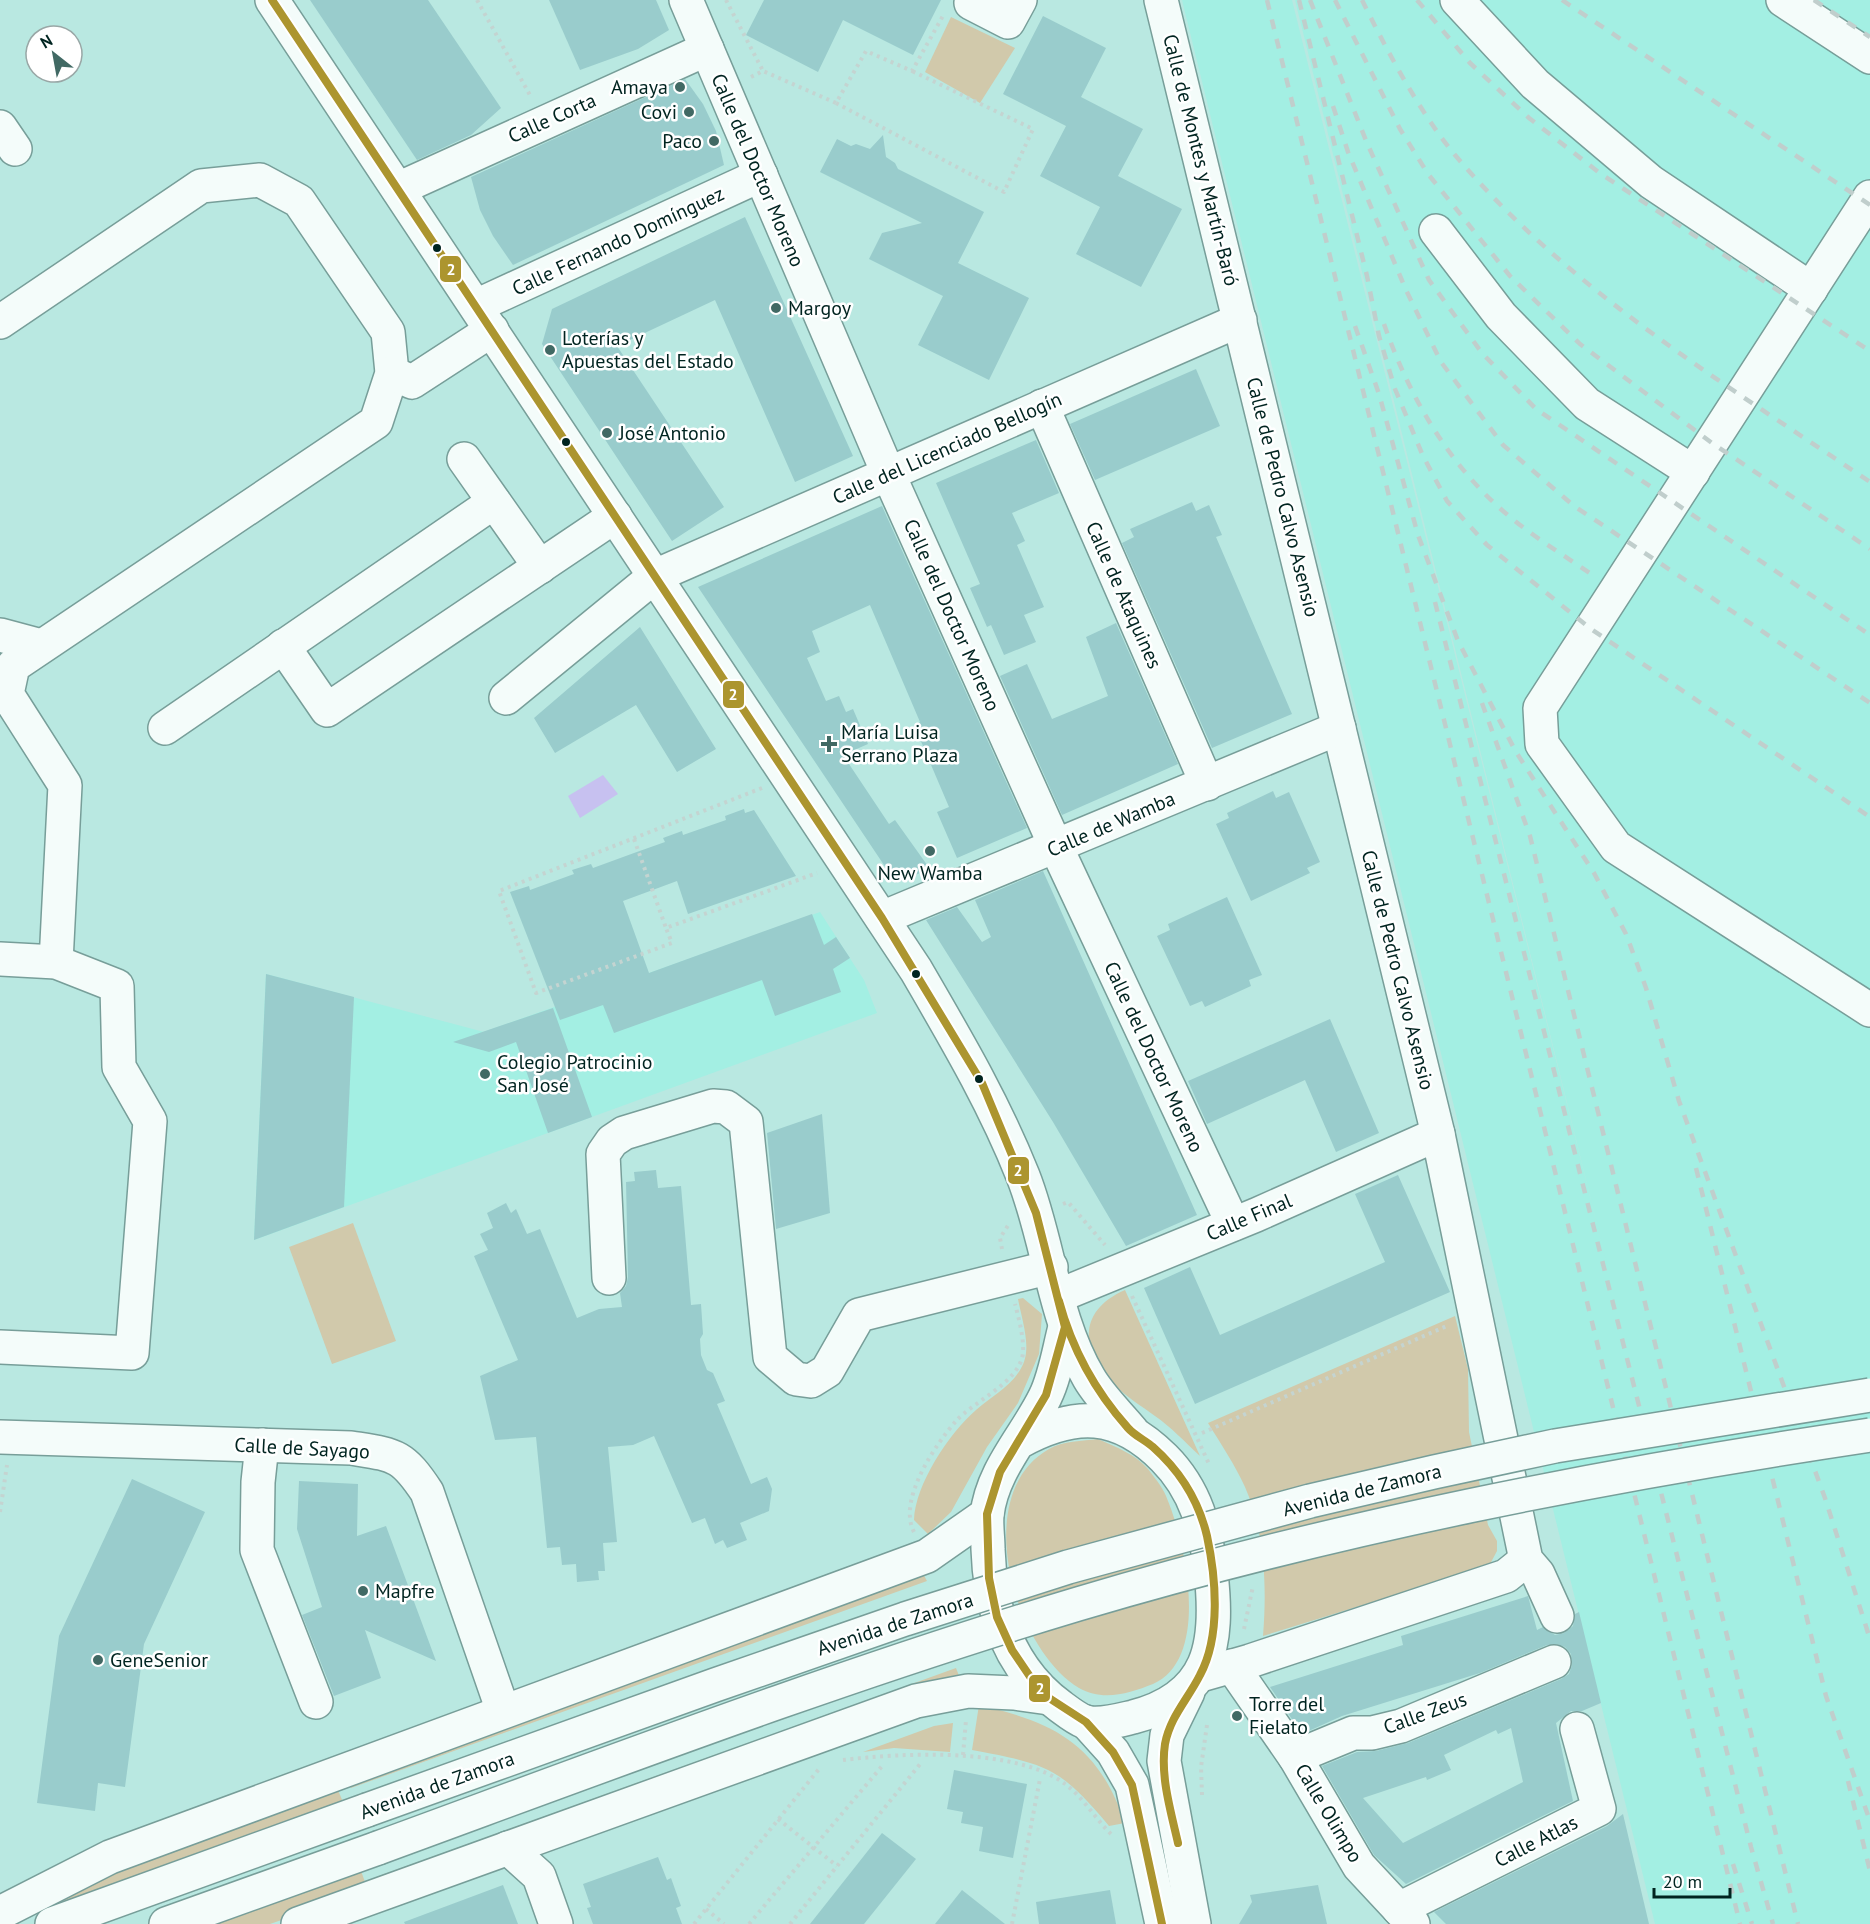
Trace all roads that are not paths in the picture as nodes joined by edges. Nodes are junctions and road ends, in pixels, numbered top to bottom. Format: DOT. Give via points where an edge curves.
graph roads {
  1 [pos="272,0"];
  2 [pos="686,0"];
  3 [pos="1020,0"];
  4 [pos="1161,0"];
  5 [pos="1457,0"];
  6 [pos="1783,0"];
  7 [pos="959,5"];
  8 [pos="707,49"];
  9 [pos="1870,57"];
  10 [pos="761,175"];
  11 [pos="398,189"];
  12 [pos="1870,197"];
  13 [pos="1436,231"];
  14 [pos="1811,289"];
  15 [pos="484,318"];
  16 [pos="1240,320"];
  17 [pos="0,322"];
  18 [pos="392,373"];
  19 [pos="1042,406"];
  20 [pos="464,459"];
  21 [pos="1693,472"];
  22 [pos="888,473"];
  23 [pos="494,502"];
  24 [pos="615,516"];
  25 [pos="540,567"];
  26 [pos="655,576"];
  27 [pos="0,635"];
  28 [pos="41,646"];
  29 [pos="283,646"];
  30 [pos="506,698"];
  31 [pos="165,728"];
  32 [pos="1339,728"];
  33 [pos="1207,784"];
  34 [pos="1056,847"];
  35 [pos="882,918"];
  36 [pos="0,959"];
  37 [pos="56,962"];
  38 [pos="1870,1010"];
  39 [pos="1438,1134"];
  40 [pos="1233,1224"];
  41 [pos="609,1278"];
  42 [pos="1055,1281"];
  43 [pos="1065,1327"];
  44 [pos="0,1347"];
  45 [pos="1870,1395"];
  46 [pos="1132,1431"];
  47 [pos="1870,1435"];
  48 [pos="5,1437"];
  49 [pos="1019,1442"];
  50 [pos="262,1445"];
  51 [pos="987,1514"];
  52 [pos="1526,1560"];
  53 [pos="1557,1616"];
  54 [pos="1554,1662"];
  55 [pos="1232,1666"];
  56 [pos="1194,1683"];
  57 [pos="1049,1698"];
  58 [pos="316,1702"];
  59 [pos="503,1711"];
  60 [pos="1086,1722"];
  61 [pos="1577,1729"];
  62 [pos="1295,1757"];
  63 [pos="508,1848"];
  64 [pos="0,1913"];
  65 [pos="1406,1917"];
  66 [pos="52,1924"];
  67 [pos="166,1924"];
  68 [pos="298,1924"];
  69 [pos="556,1924"];
  70 [pos="1162,1924"];
  71 [pos="1194,1924"];
  1 -- 11 [label="main road"];
  2 -- 8 [label="main road, Calle del Doctor Moreno"];
  3 -- 7 [label="main road" via="1008,22 970,3"];
  4 -- 16 [label="main road, Calle de Montes y Martín-Baró"];
  5 -- 14 [label="main road" via="1535,84 1651,182"];
  6 -- 9 [label="main road"];
  8 -- 10 [label="main road, Calle del Doctor Moreno"];
  8 -- 11 [label="main road, Calle Corta"];
  10 -- 15 [label="main road, Calle Fernando Domínguez"];
  10 -- 22 [label="main road, Calle del Doctor Moreno"];
  11 -- 15 [label="main road"];
  12 -- 14 [label="main road"];
  13 -- 21 [label="main road" via="1501,316 1587,404"];
  14 -- 21 [label="main road"];
  15 -- 18 [label="main road, Calle Fernando Domínguez" via="412,382"];
  15 -- 24 [label="main road"];
  16 -- 19 [label="main road, Calle del Licenciado Bellogín"];
  16 -- 32 [label="main road, Calle de Pedro Calvo Asensio"];
  17 -- 18 [label="main road" via="201,186 260,180 299,201 388,332"];
  18 -- 28 [label="main road" via="375,422"];
  19 -- 22 [label="main road, Calle del Licenciado Bellogín"];
  19 -- 33 [label="main road, Calle de Ataquines"];
  20 -- 23 [label="main road"];
  21 -- 38 [label="main road" via="1540,708 1542,744 1616,847"];
  22 -- 26 [label="main road, Calle del Licenciado Bellogín"];
  22 -- 34 [label="main road, Calle del Doctor Moreno"];
  23 -- 25 [label="main road"];
  23 -- 29 [label="main road"];
  24 -- 25 [label="main road"];
  24 -- 26 [label="main road"];
  25 -- 29 [label="main road" via="327,710"];
  26 -- 30 [label="main road, Calle del Licenciado Bellogín"];
  26 -- 35 [label="main road"];
  27 -- 28 [label="main road"];
  28 -- 37 [label="main road" via="13,666 7,694 65,784"];
  29 -- 31 [label="main road"];
  32 -- 33 [label="main road, Calle de Wamba"];
  32 -- 39 [label="main road, Calle de Pedro Calvo Asensio"];
  33 -- 34 [label="main road, Calle de Wamba"];
  34 -- 35 [label="main road, Calle de Wamba"];
  34 -- 40 [label="main road, Calle del Doctor Moreno"];
  35 -- 42 [label="main road" via="982,1083 1023,1176"];
  36 -- 37 [label="main road"];
  37 -- 44 [label="main road" via="117,986 119,1067 150,1121 132,1353"];
  39 -- 40 [label="main road, Calle Final"];
  39 -- 52 [label="main road, Calle de Pedro Calvo Asensio"];
  40 -- 42 [label="main road, Calle Final"];
  41 -- 42 [label="main road, Calle Final" via="603,1154 624,1133 713,1107 726,1107 746,1122 770,1357 796,1379 811,1381 827,1371 859,1315"];
  42 -- 43 [label="main road"];
  43 -- 46 [label="main road" via="1089,1379"];
  43 -- 49 [label="main road" via="1046,1395"];
  45 -- 66 [label="main road, Avenida de Zamora, bridge" via="1555,1446 1310,1501 1068,1567 726,1681"];
  46 -- 49 [label="main road" via="1101,1420 1078,1420 1046,1428"];
  46 -- 56 [label="main road" via="1170,1464 1185,1485 1206,1537 1215,1606 1210,1641"];
  47 -- 67 [label="main road, Avenida de Zamora, bridge" via="1726,1456 1443,1510 1080,1603 903,1659"];
  48 -- 50 [label="main road, Calle de Sayago"];
  49 -- 51 [label="main road" via="1000,1472"];
  50 -- 58 [label="main road" via="258,1550"];
  50 -- 59 [label="main road, Calle de Sayago" via="351,1448 388,1454 410,1466 426,1492"];
  51 -- 57 [label="main road" via="989,1578 997,1617 1022,1668"];
  51 -- 59 [label="main road" via="927,1556"];
  52 -- 53 [label="main road, Calle de Pedro Calvo Asensio" via="1538,1574"];
  52 -- 55 [label="main road" via="1506,1576"];
  54 -- 62 [label="main road, Calle Zeus" via="1401,1726 1353,1733"];
  55 -- 56 [label="main road"];
  55 -- 62 [label="main road, Calle Olimpo"];
  56 -- 60 [label="main road" via="1145,1714"];
  56 -- 71 [label="main road" via="1167,1735 1164,1761"];
  57 -- 60 [label="main road"];
  57 -- 63 [label="main road" via="968,1690 916,1701"];
  59 -- 64 [label="main road" via="110,1857"];
  60 -- 70 [label="main road" via="1113,1752 1132,1785"];
  61 -- 65 [label="main road, Calle Atlas" via="1599,1809"];
  62 -- 65 [label="main road, Calle Olimpo" via="1359,1866"];
  63 -- 68 [label="main road"];
  63 -- 69 [label="main road" via="539,1876"];
}
